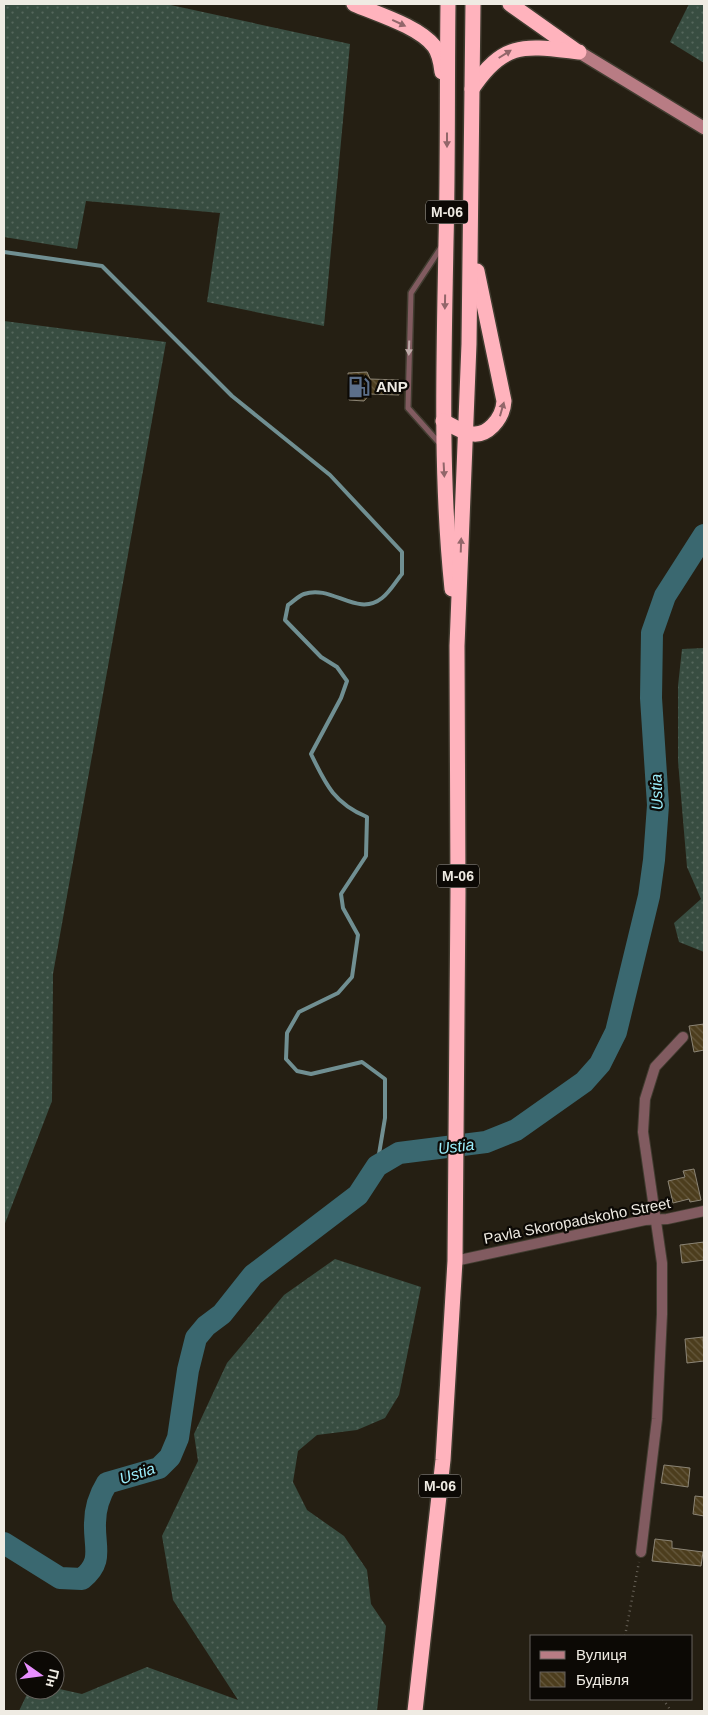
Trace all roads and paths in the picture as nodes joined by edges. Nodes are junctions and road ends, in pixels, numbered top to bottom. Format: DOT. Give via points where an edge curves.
graph roads {
  1 [pos="354,4"];
  2 [pos="448,4"];
  3 [pos="472,4"];
  4 [pos="510,4"];
  5 [pos="579,52"];
  6 [pos="472,89"];
  7 [pos="447,109"];
  8 [pos="704,128"];
  9 [pos="446,240"];
  10 [pos="471,246"];
  11 [pos="443,421"];
  12 [pos="466,432"];
  13 [pos="443,447"];
  14 [pos="457,646"];
  15 [pos="683,1037"];
  16 [pos="704,1210"];
  17 [pos="654,1220"];
  18 [pos="456,1261"];
  19 [pos="641,1552"];
  20 [pos="625,1635"];
  21 [pos="663,1700"];
  22 [pos="415,1711"];
  23 [pos="672,1711"];
  1 -- 7 [label="highway, one-way" via="402,24 434,46 440,59"];
  2 -- 7 [label="highway, М-06"];
  3 -- 6 [label="highway, М-06"];
  4 -- 5 [label="highway"];
  6 -- 5 [label="highway, one-way" via="491,64 513,49"];
  5 -- 8 [label="main road"];
  6 -- 10 [label="highway, М-06"];
  7 -- 9 [label="highway, М-06, one-way"];
  9 -- 11 [label="highway, М-06, one-way"];
  9 -- 13 [label="lane, one-way" via="411,293 408,408"];
  10 -- 12 [label="highway, М-06"];
  12 -- 10 [label="highway, one-way" via="484,432 499,419 504,401"];
  11 -- 12 [label="highway"];
  11 -- 13 [label="highway, М-06"];
  14 -- 12 [label="highway, М-06, one-way"];
  13 -- 14 [label="highway, М-06, one-way" via="447,542"];
  14 -- 18 [label="highway, М-06"];
  15 -- 17 [label="street" via="655,1067 645,1099 644,1132"];
  16 -- 17 [label="street, Pavla Skoropadskoho Street"];
  17 -- 18 [label="street, Pavla Skoropadskoho Street"];
  17 -- 19 [label="street" via="662,1263 662,1314 657,1419"];
  18 -- 22 [label="highway, М-06" via="443,1460"];
  19 -- 20 [label="path"];
  21 -- 23 [label="path"];
}
